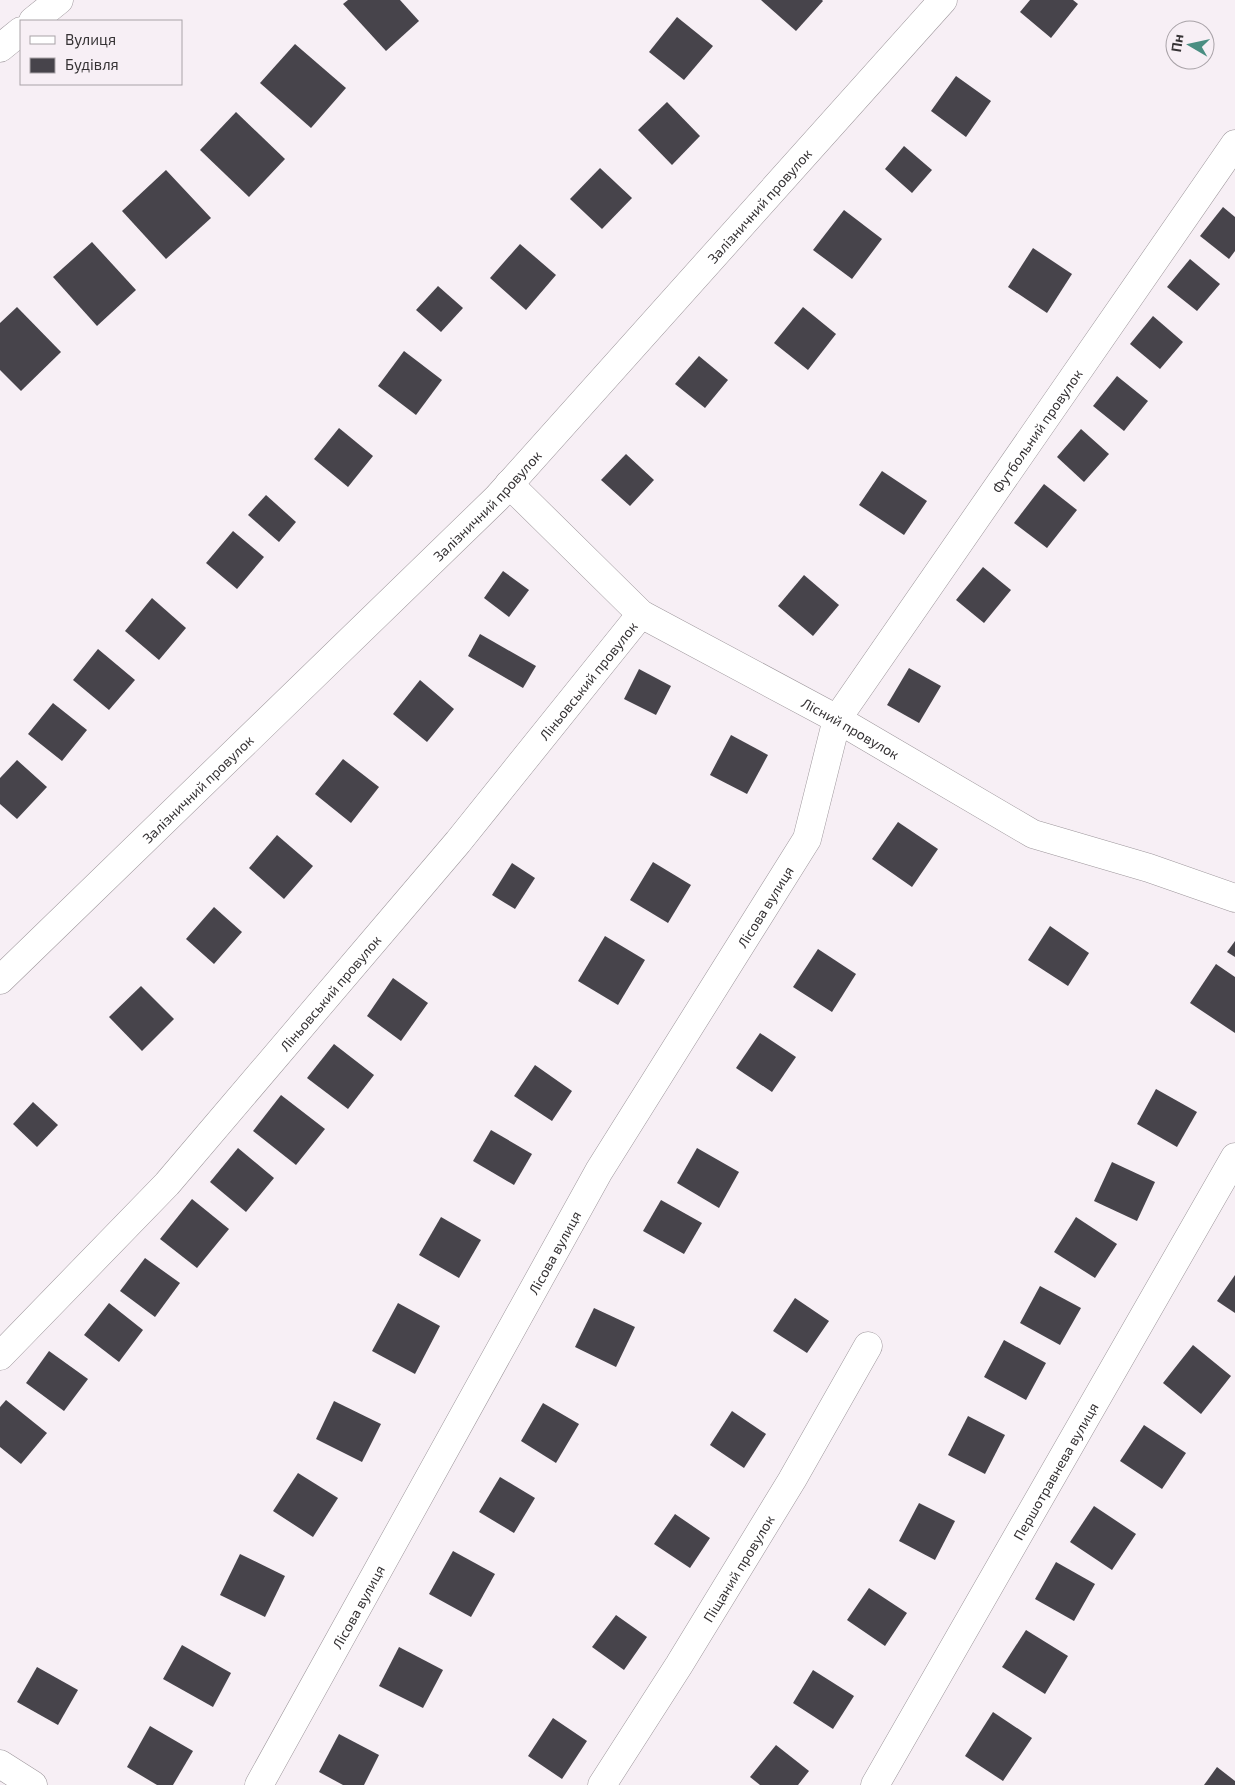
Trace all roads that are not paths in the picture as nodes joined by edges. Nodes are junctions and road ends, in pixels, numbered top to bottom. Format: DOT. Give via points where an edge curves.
graph roads {
  1 [pos="59,0"];
  2 [pos="943,0"];
  3 [pos="34,20"];
  4 [pos="20,32"];
  5 [pos="0,48"];
  6 [pos="1235,144"];
  7 [pos="509,484"];
  8 [pos="641,614"];
  9 [pos="837,719"];
  10 [pos="1235,898"];
  11 [pos="0,980"];
  12 [pos="1235,1157"];
  13 [pos="868,1346"];
  14 [pos="0,1356"];
  15 [pos="0,1764"];
  16 [pos="33,1785"];
  17 [pos="259,1785"];
  18 [pos="602,1785"];
  19 [pos="875,1785"];
  1 -- 3 [label="street"];
  2 -- 7 [label="street, Залізничний провулок"];
  4 -- 5 [label="street"];
  6 -- 9 [label="street, Футбольний провулок"];
  7 -- 8 [label="street, Лісний провулок"];
  7 -- 11 [label="street, Залізничний провулок"];
  8 -- 9 [label="street, Лісний провулок"];
  8 -- 14 [label="street, Ліньовський провулок" via="458,842 167,1184"];
  9 -- 10 [label="street, Лісний провулок" via="1033,834 1149,868"];
  9 -- 17 [label="street, Лісова вулиця" via="807,839 599,1171"];
  12 -- 19 [label="street, Першотравнева вулиця"];
  13 -- 18 [label="street, Піщаний провулок" via="792,1480"];
  15 -- 16 [label="street"];
}
